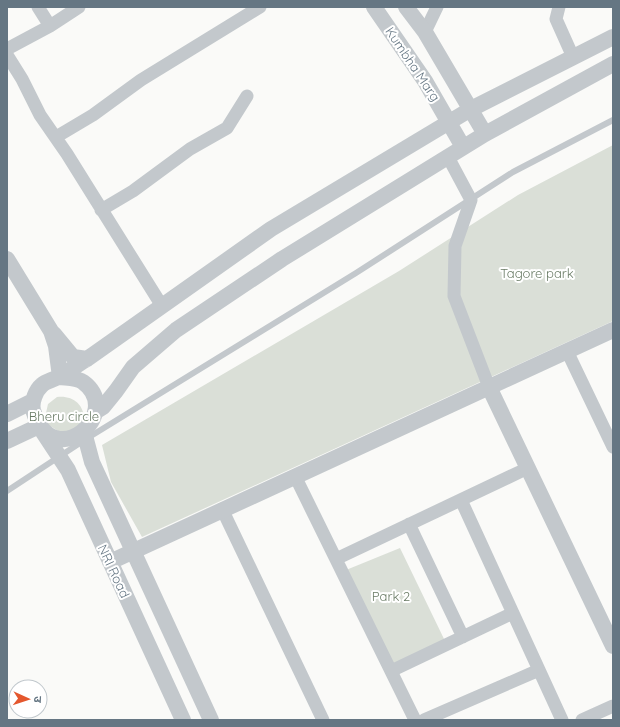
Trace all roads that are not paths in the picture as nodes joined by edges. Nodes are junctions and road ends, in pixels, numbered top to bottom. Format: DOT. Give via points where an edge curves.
graph roads {
  1 [pos="38,7"];
  2 [pos="79,7"];
  3 [pos="260,7"];
  4 [pos="374,7"];
  5 [pos="406,7"];
  6 [pos="437,7"];
  7 [pos="559,7"];
  8 [pos="50,26"];
  9 [pos="424,32"];
  10 [pos="613,36"];
  11 [pos="7,49"];
  12 [pos="7,55"];
  13 [pos="573,57"];
  14 [pos="613,64"];
  15 [pos="247,96"];
  16 [pos="471,109"];
  17 [pos="613,120"];
  18 [pos="450,122"];
  19 [pos="485,134"];
  20 [pos="56,137"];
  21 [pos="463,147"];
  22 [pos="448,157"];
  23 [pos="471,200"];
  24 [pos="101,210"];
  25 [pos="7,258"];
  26 [pos="162,306"];
  27 [pos="613,330"];
  28 [pos="51,331"];
  29 [pos="567,351"];
  30 [pos="87,359"];
  31 [pos="60,377"];
  32 [pos="489,387"];
  33 [pos="33,401"];
  34 [pos="95,412"];
  35 [pos="7,414"];
  36 [pos="608,425"];
  37 [pos="39,426"];
  38 [pos="85,435"];
  39 [pos="7,442"];
  40 [pos="613,447"];
  41 [pos="59,458"];
  42 [pos="528,468"];
  43 [pos="295,476"];
  44 [pos="7,491"];
  45 [pos="461,500"];
  46 [pos="222,509"];
  47 [pos="409,524"];
  48 [pos="133,550"];
  49 [pos="336,559"];
  50 [pos="110,562"];
  51 [pos="513,613"];
  52 [pos="463,637"];
  53 [pos="613,646"];
  54 [pos="539,670"];
  55 [pos="391,671"];
  56 [pos="613,706"];
  57 [pos="183,720"];
  58 [pos="211,720"];
  59 [pos="323,720"];
  60 [pos="415,720"];
  61 [pos="424,720"];
  62 [pos="562,720"];
  63 [pos="582,720"];
  1 -- 8 [label="street"];
  2 -- 8 [label="street"];
  3 -- 20 [label="street" via="141,80 93,115"];
  4 -- 18 [label="street, Kumbha Marg"];
  5 -- 9 [label="street, Kumbha Marg"];
  6 -- 9 [label="street"];
  7 -- 13 [label="street" via="556,19"];
  8 -- 11 [label="street"];
  9 -- 16 [label="street, Kumbha Marg"];
  10 -- 13 [label="street"];
  12 -- 20 [label="street" via="40,115"];
  13 -- 16 [label="street"];
  14 -- 19 [label="street"];
  15 -- 24 [label="street" via="227,128"];
  16 -- 18 [label="street"];
  16 -- 19 [label="street, Kumbha Marg"];
  17 -- 23 [label="lane" via="513,172"];
  18 -- 21 [label="street, Kumbha Marg"];
  18 -- 26 [label="street" via="271,229"];
  19 -- 21 [label="street"];
  20 -- 24 [label="street"];
  21 -- 22 [label="street"];
  22 -- 23 [label="street"];
  22 -- 34 [label="street" via="282,259 176,330 133,367 103,407"];
  23 -- 32 [label="street" via="455,246 454,296"];
  23 -- 38 [label="lane"];
  24 -- 26 [label="street"];
  25 -- 28 [label="street"];
  26 -- 30 [label="street"];
  27 -- 29 [label="street"];
  28 -- 30 [label="street" via="72,357"];
  28 -- 31 [label="street" via="56,346"];
  29 -- 32 [label="street"];
  29 -- 36 [label="street"];
  30 -- 31 [label="street"];
  31 -- 33 [label="street" via="42,385"];
  31 -- 34 [label="street" via="82,381 91,390 95,400"];
  32 -- 42 [label="street"];
  32 -- 43 [label="street"];
  33 -- 35 [label="street"];
  33 -- 37 [label="street"];
  34 -- 38 [label="street"];
  36 -- 40 [label="street"];
  37 -- 38 [label="street" via="48,435 61,439"];
  37 -- 39 [label="street"];
  37 -- 41 [label="street, NRI Road"];
  38 -- 41 [label="lane"];
  38 -- 48 [label="street, NRI Road" via="92,462"];
  41 -- 44 [label="lane"];
  41 -- 50 [label="street, NRI Road" via="68,470"];
  42 -- 45 [label="street"];
  42 -- 53 [label="street"];
  43 -- 46 [label="street"];
  43 -- 49 [label="street"];
  45 -- 47 [label="street"];
  45 -- 51 [label="street"];
  46 -- 48 [label="street"];
  46 -- 59 [label="street"];
  47 -- 49 [label="street"];
  47 -- 52 [label="street"];
  48 -- 50 [label="street"];
  48 -- 58 [label="street, NRI Road"];
  49 -- 55 [label="street"];
  50 -- 57 [label="street, NRI Road"];
  51 -- 52 [label="street"];
  51 -- 54 [label="street"];
  52 -- 55 [label="street"];
  54 -- 61 [label="street"];
  54 -- 62 [label="street"];
  55 -- 60 [label="street"];
  56 -- 63 [label="street"];
}
